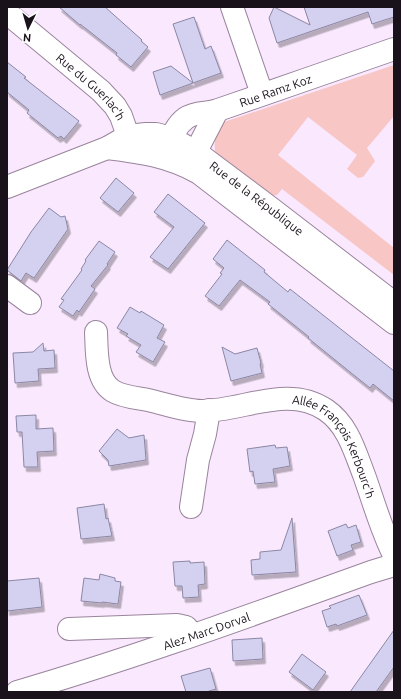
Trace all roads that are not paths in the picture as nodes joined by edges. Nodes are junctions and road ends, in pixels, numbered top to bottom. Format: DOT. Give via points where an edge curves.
graph roads {
  1 [pos="232,7"];
  2 [pos="7,13"];
  3 [pos="394,49"];
  4 [pos="262,94"];
  5 [pos="216,111"];
  6 [pos="128,136"];
  7 [pos="107,148"];
  8 [pos="168,148"];
  9 [pos="192,159"];
  10 [pos="7,187"];
  11 [pos="7,286"];
  12 [pos="30,303"];
  13 [pos="394,303"];
  14 [pos="394,323"];
  15 [pos="96,332"];
  16 [pos="209,410"];
  17 [pos="191,507"];
  18 [pos="394,555"];
  19 [pos="394,565"];
  20 [pos="69,629"];
  21 [pos="193,635"];
  22 [pos="17,692"];
  1 -- 4 [label="street"];
  2 -- 6 [label="street, Rue du Guerlac'h" via="101,90 115,106"];
  3 -- 4 [label="street, Rue Ramz Koz"];
  4 -- 5 [label="street, Rue Ramz Koz"];
  5 -- 8 [label="street, Rue Ramz Koz" via="198,112 187,117 177,127"];
  5 -- 9 [label="street"];
  6 -- 7 [label="street, Rue de la République"];
  6 -- 8 [label="street, Rue de la République" via="156,134"];
  7 -- 8 [label="street, Rue de la République" via="138,151"];
  7 -- 10 [label="street, Rue de la République"];
  8 -- 9 [label="street, Rue de la République"];
  9 -- 13 [label="street, Rue de la République" via="279,213"];
  9 -- 14 [label="street, Rue de la République" via="209,180"];
  11 -- 12 [label="street"];
  15 -- 16 [label="street, Allée François Kerbourc'h" via="101,376 112,390 181,408"];
  16 -- 17 [label="street"];
  16 -- 18 [label="street, Allée François Kerbourc'h" via="284,399 316,405 333,416 345,430 357,457"];
  19 -- 21 [label="street, Alez Marc Dorval"];
  20 -- 21 [label="street" via="177,625 186,627"];
  21 -- 22 [label="street, Alez Marc Dorval"];
}
